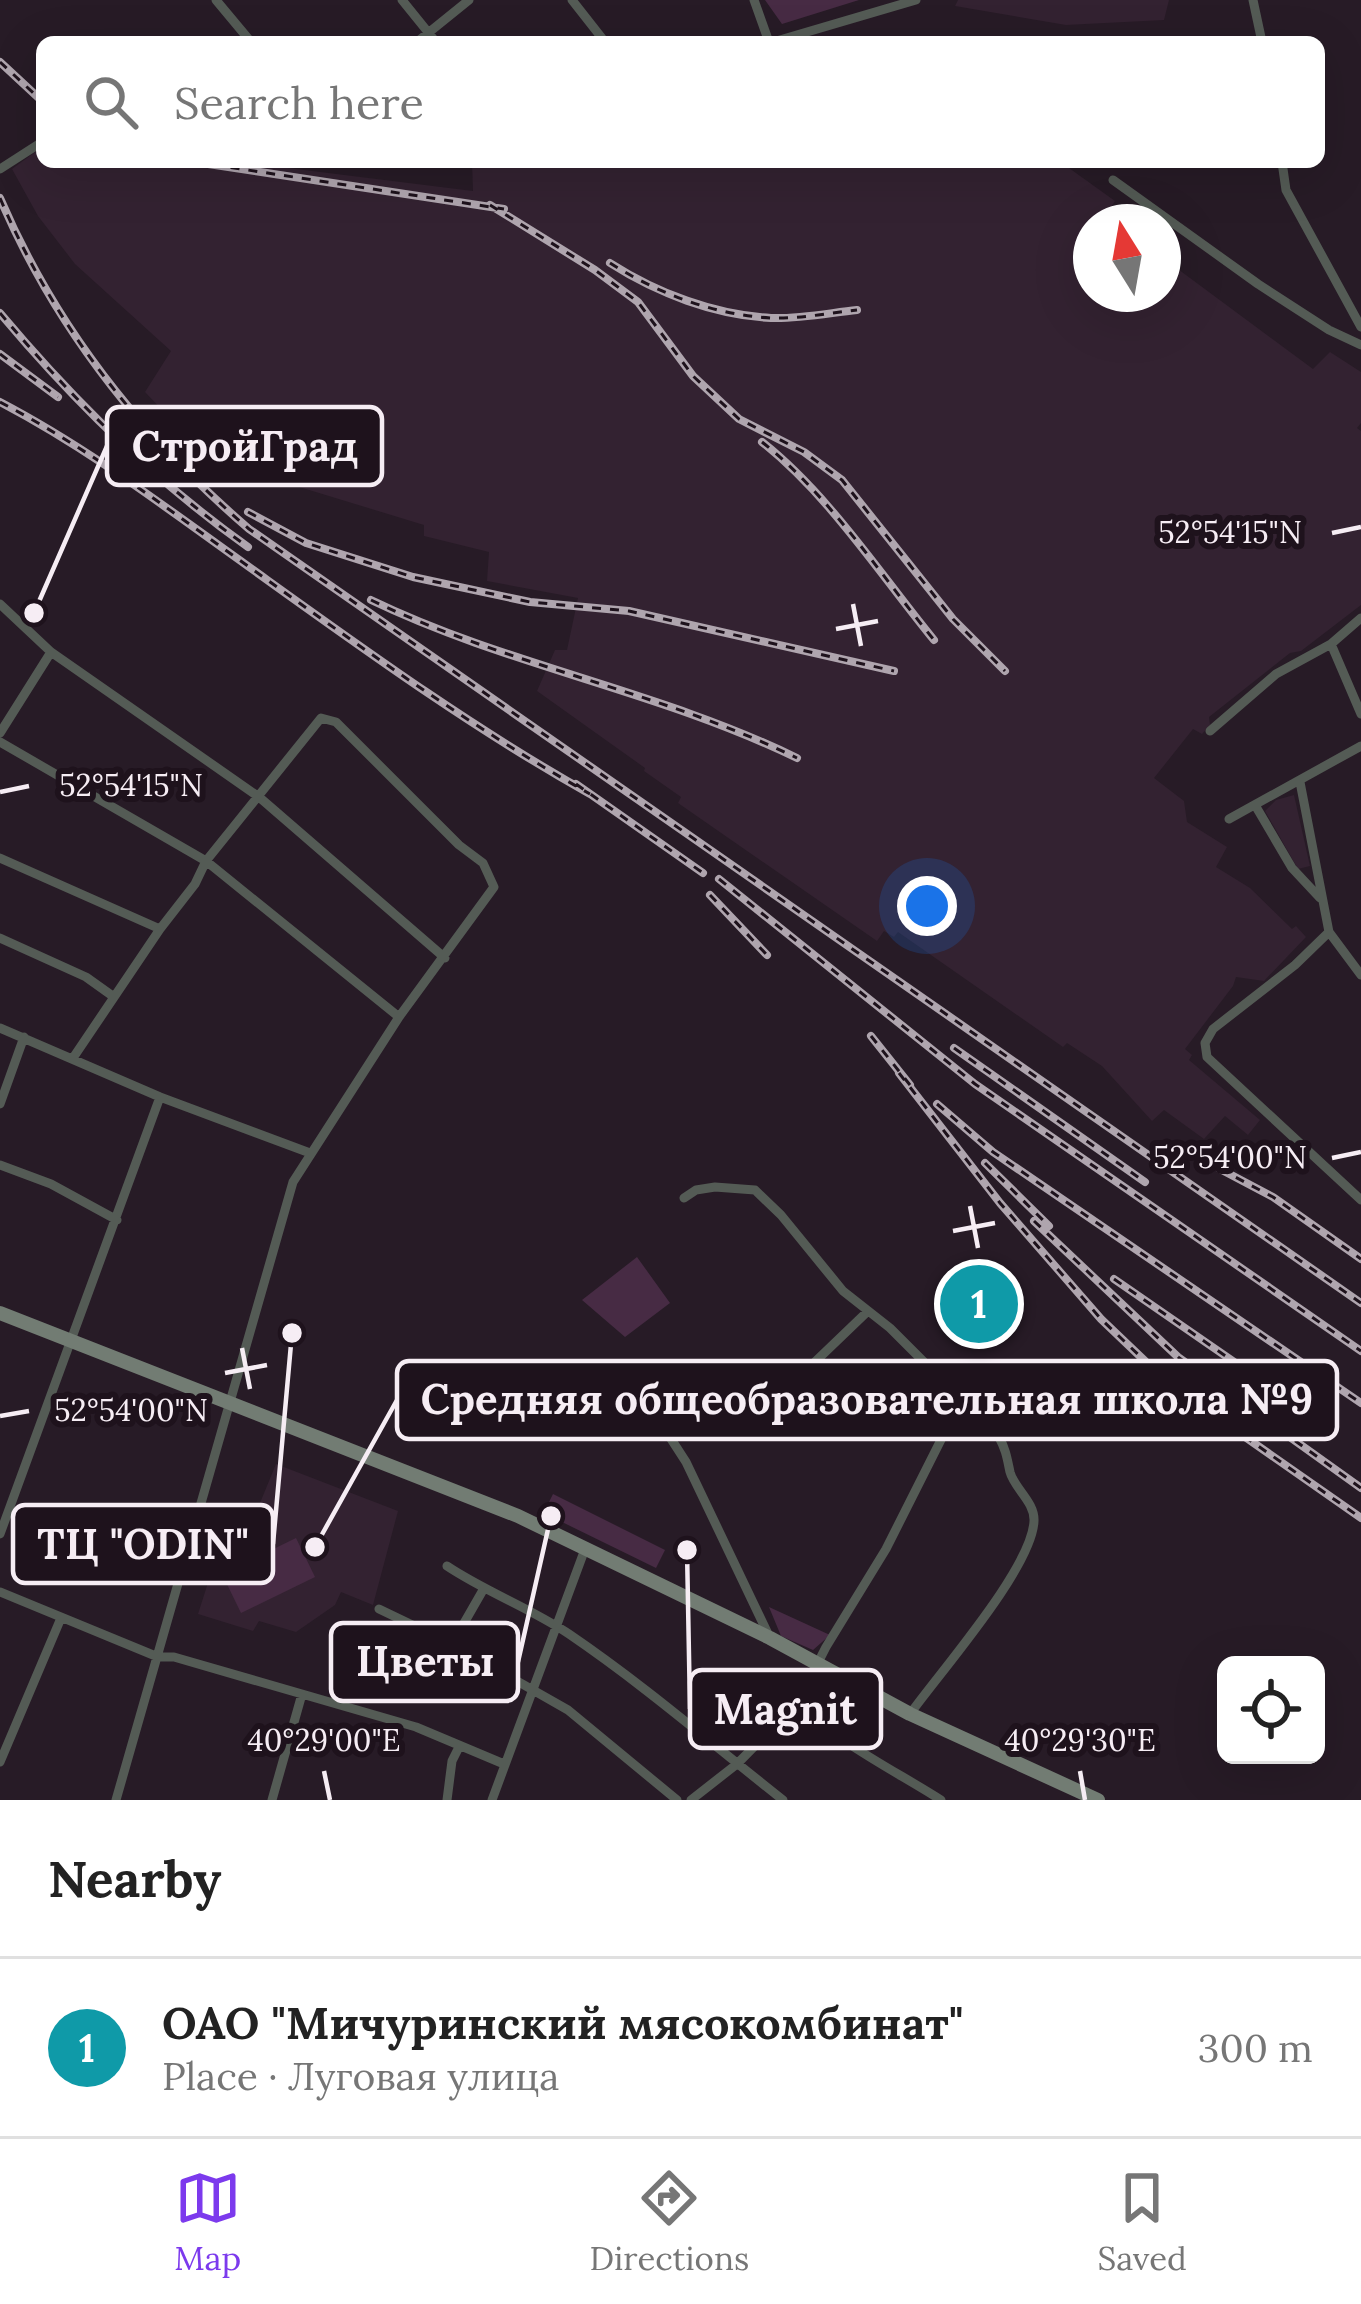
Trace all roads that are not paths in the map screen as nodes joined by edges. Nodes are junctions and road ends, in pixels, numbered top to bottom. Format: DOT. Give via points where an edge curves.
graph roads {
  1 [pos="216,0"];
  2 [pos="402,0"];
  3 [pos="469,0"];
  4 [pos="572,0"];
  5 [pos="754,0"];
  6 [pos="916,0"];
  7 [pos="1253,0"];
  8 [pos="245,36"];
  9 [pos="431,36"];
  10 [pos="433,36"];
  11 [pos="600,36"];
  12 [pos="769,36"];
  13 [pos="792,36"];
  14 [pos="1261,36"];
  15 [pos="36,146"];
  16 [pos="1283,168"];
  17 [pos="0,169"];
  18 [pos="1113,180"];
  19 [pos="1361,327"];
  20 [pos="1361,345"];
  21 [pos="0,604"];
  22 [pos="1361,618"];
  23 [pos="1331,644"];
  24 [pos="51,652"];
  25 [pos="1361,714"];
  26 [pos="1210,731"];
  27 [pos="0,738"];
  28 [pos="1361,746"];
  29 [pos="1300,782"];
  30 [pos="259,796"];
  31 [pos="1255,805"];
  32 [pos="1229,819"];
  33 [pos="0,858"];
  34 [pos="206,861"];
  35 [pos="1323,901"];
  36 [pos="160,929"];
  37 [pos="1329,932"];
  38 [pos="0,938"];
  39 [pos="445,958"];
  40 [pos="1361,975"];
  41 [pos="115,997"];
  42 [pos="399,1017"];
  43 [pos="0,1028"];
  44 [pos="24,1037"];
  45 [pos="73,1058"];
  46 [pos="160,1097"];
  47 [pos="0,1104"];
  48 [pos="310,1153"];
  49 [pos="0,1165"];
  50 [pos="684,1198"];
  51 [pos="1361,1200"];
  52 [pos="117,1220"];
  53 [pos="868,1311"];
  54 [pos="0,1313"];
  55 [pos="70,1342"];
  56 [pos="1032,1375"];
  57 [pos="978,1387"];
  58 [pos="642,1394"];
  59 [pos="963,1402"];
  60 [pos="231,1406"];
  61 [pos="979,1418"];
  62 [pos="742,1432"];
  63 [pos="0,1534"];
  64 [pos="585,1549"];
  65 [pos="447,1566"];
  66 [pos="483,1589"];
  67 [pos="0,1592"];
  68 [pos="380,1609"];
  69 [pos="61,1618"];
  70 [pos="556,1626"];
  71 [pos="770,1638"];
  72 [pos="452,1644"];
  73 [pos="158,1657"];
  74 [pos="820,1665"];
  75 [pos="535,1690"];
  76 [pos="302,1694"];
  77 [pos="798,1702"];
  78 [pos="910,1714"];
  79 [pos="460,1747"];
  80 [pos="0,1762"];
  81 [pos="737,1763"];
  82 [pos="504,1764"];
  83 [pos="116,1800"];
  84 [pos="272,1800"];
  85 [pos="447,1800"];
  86 [pos="492,1800"];
  87 [pos="677,1800"];
  88 [pos="691,1800"];
  89 [pos="783,1800"];
  90 [pos="941,1800"];
  91 [pos="1098,1800"];
  1 -- 8 [label="street"];
  2 -- 9 [label="street"];
  3 -- 10 [label="street"];
  4 -- 11 [label="street"];
  5 -- 12 [label="street"];
  6 -- 13 [label="street"];
  7 -- 14 [label="street"];
  15 -- 17 [label="street"];
  16 -- 19 [label="street" via="1286,190"];
  18 -- 20 [label="street" via="1276,296"];
  21 -- 24 [label="street"];
  22 -- 23 [label="street"];
  23 -- 25 [label="street"];
  23 -- 26 [label="street" via="1276,674"];
  24 -- 27 [label="street"];
  24 -- 30 [label="street"];
  27 -- 34 [label="street"];
  28 -- 29 [label="street"];
  29 -- 31 [label="street"];
  29 -- 35 [label="street"];
  30 -- 34 [label="street"];
  30 -- 39 [label="street"];
  30 -- 39 [label="street" via="321,718 336,722 483,863 494,887"];
  31 -- 32 [label="street"];
  31 -- 35 [label="street" via="1292,868"];
  33 -- 36 [label="street"];
  34 -- 36 [label="street"];
  34 -- 42 [label="street"];
  35 -- 37 [label="street"];
  36 -- 41 [label="street"];
  37 -- 40 [label="street"];
  37 -- 51 [label="street" via="1205,1043 1207,1057"];
  38 -- 41 [label="street"];
  39 -- 42 [label="street"];
  41 -- 45 [label="street"];
  42 -- 48 [label="street"];
  43 -- 44 [label="street"];
  44 -- 45 [label="street"];
  44 -- 47 [label="street"];
  45 -- 46 [label="street"];
  46 -- 48 [label="street"];
  46 -- 52 [label="street"];
  48 -- 60 [label="street" via="293,1182"];
  49 -- 52 [label="street"];
  50 -- 53 [label="street" via="715,1187 754,1190"];
  52 -- 55 [label="street"];
  53 -- 59 [label="street"];
  53 -- 62 [label="street"];
  54 -- 55 [label="main road"];
  55 -- 60 [label="main road"];
  55 -- 63 [label="street"];
  56 -- 61 [label="street"];
  57 -- 59 [label="street"];
  58 -- 71 [label="street" via="694,1478"];
  59 -- 61 [label="street"];
  59 -- 74 [label="street"];
  60 -- 64 [label="main road" via="449,1486"];
  60 -- 73 [label="street"];
  61 -- 78 [label="street" via="999,1437 1034,1522 1010,1581"];
  64 -- 70 [label="street"];
  64 -- 71 [label="main road"];
  65 -- 66 [label="street"];
  66 -- 70 [label="street"];
  66 -- 72 [label="street"];
  67 -- 69 [label="street"];
  68 -- 72 [label="street"];
  69 -- 73 [label="street"];
  69 -- 80 [label="street"];
  70 -- 75 [label="street"];
  70 -- 81 [label="street"];
  71 -- 74 [label="main road"];
  72 -- 75 [label="street"];
  73 -- 76 [label="street"];
  73 -- 83 [label="street"];
  74 -- 77 [label="street"];
  74 -- 78 [label="main road"];
  75 -- 82 [label="street"];
  75 -- 87 [label="street"];
  76 -- 79 [label="street"];
  76 -- 84 [label="street"];
  77 -- 81 [label="street"];
  77 -- 90 [label="street"];
  78 -- 91 [label="main road"];
  79 -- 82 [label="street"];
  79 -- 85 [label="street"];
  81 -- 88 [label="street"];
  81 -- 89 [label="street"];
  82 -- 86 [label="street"];
}
